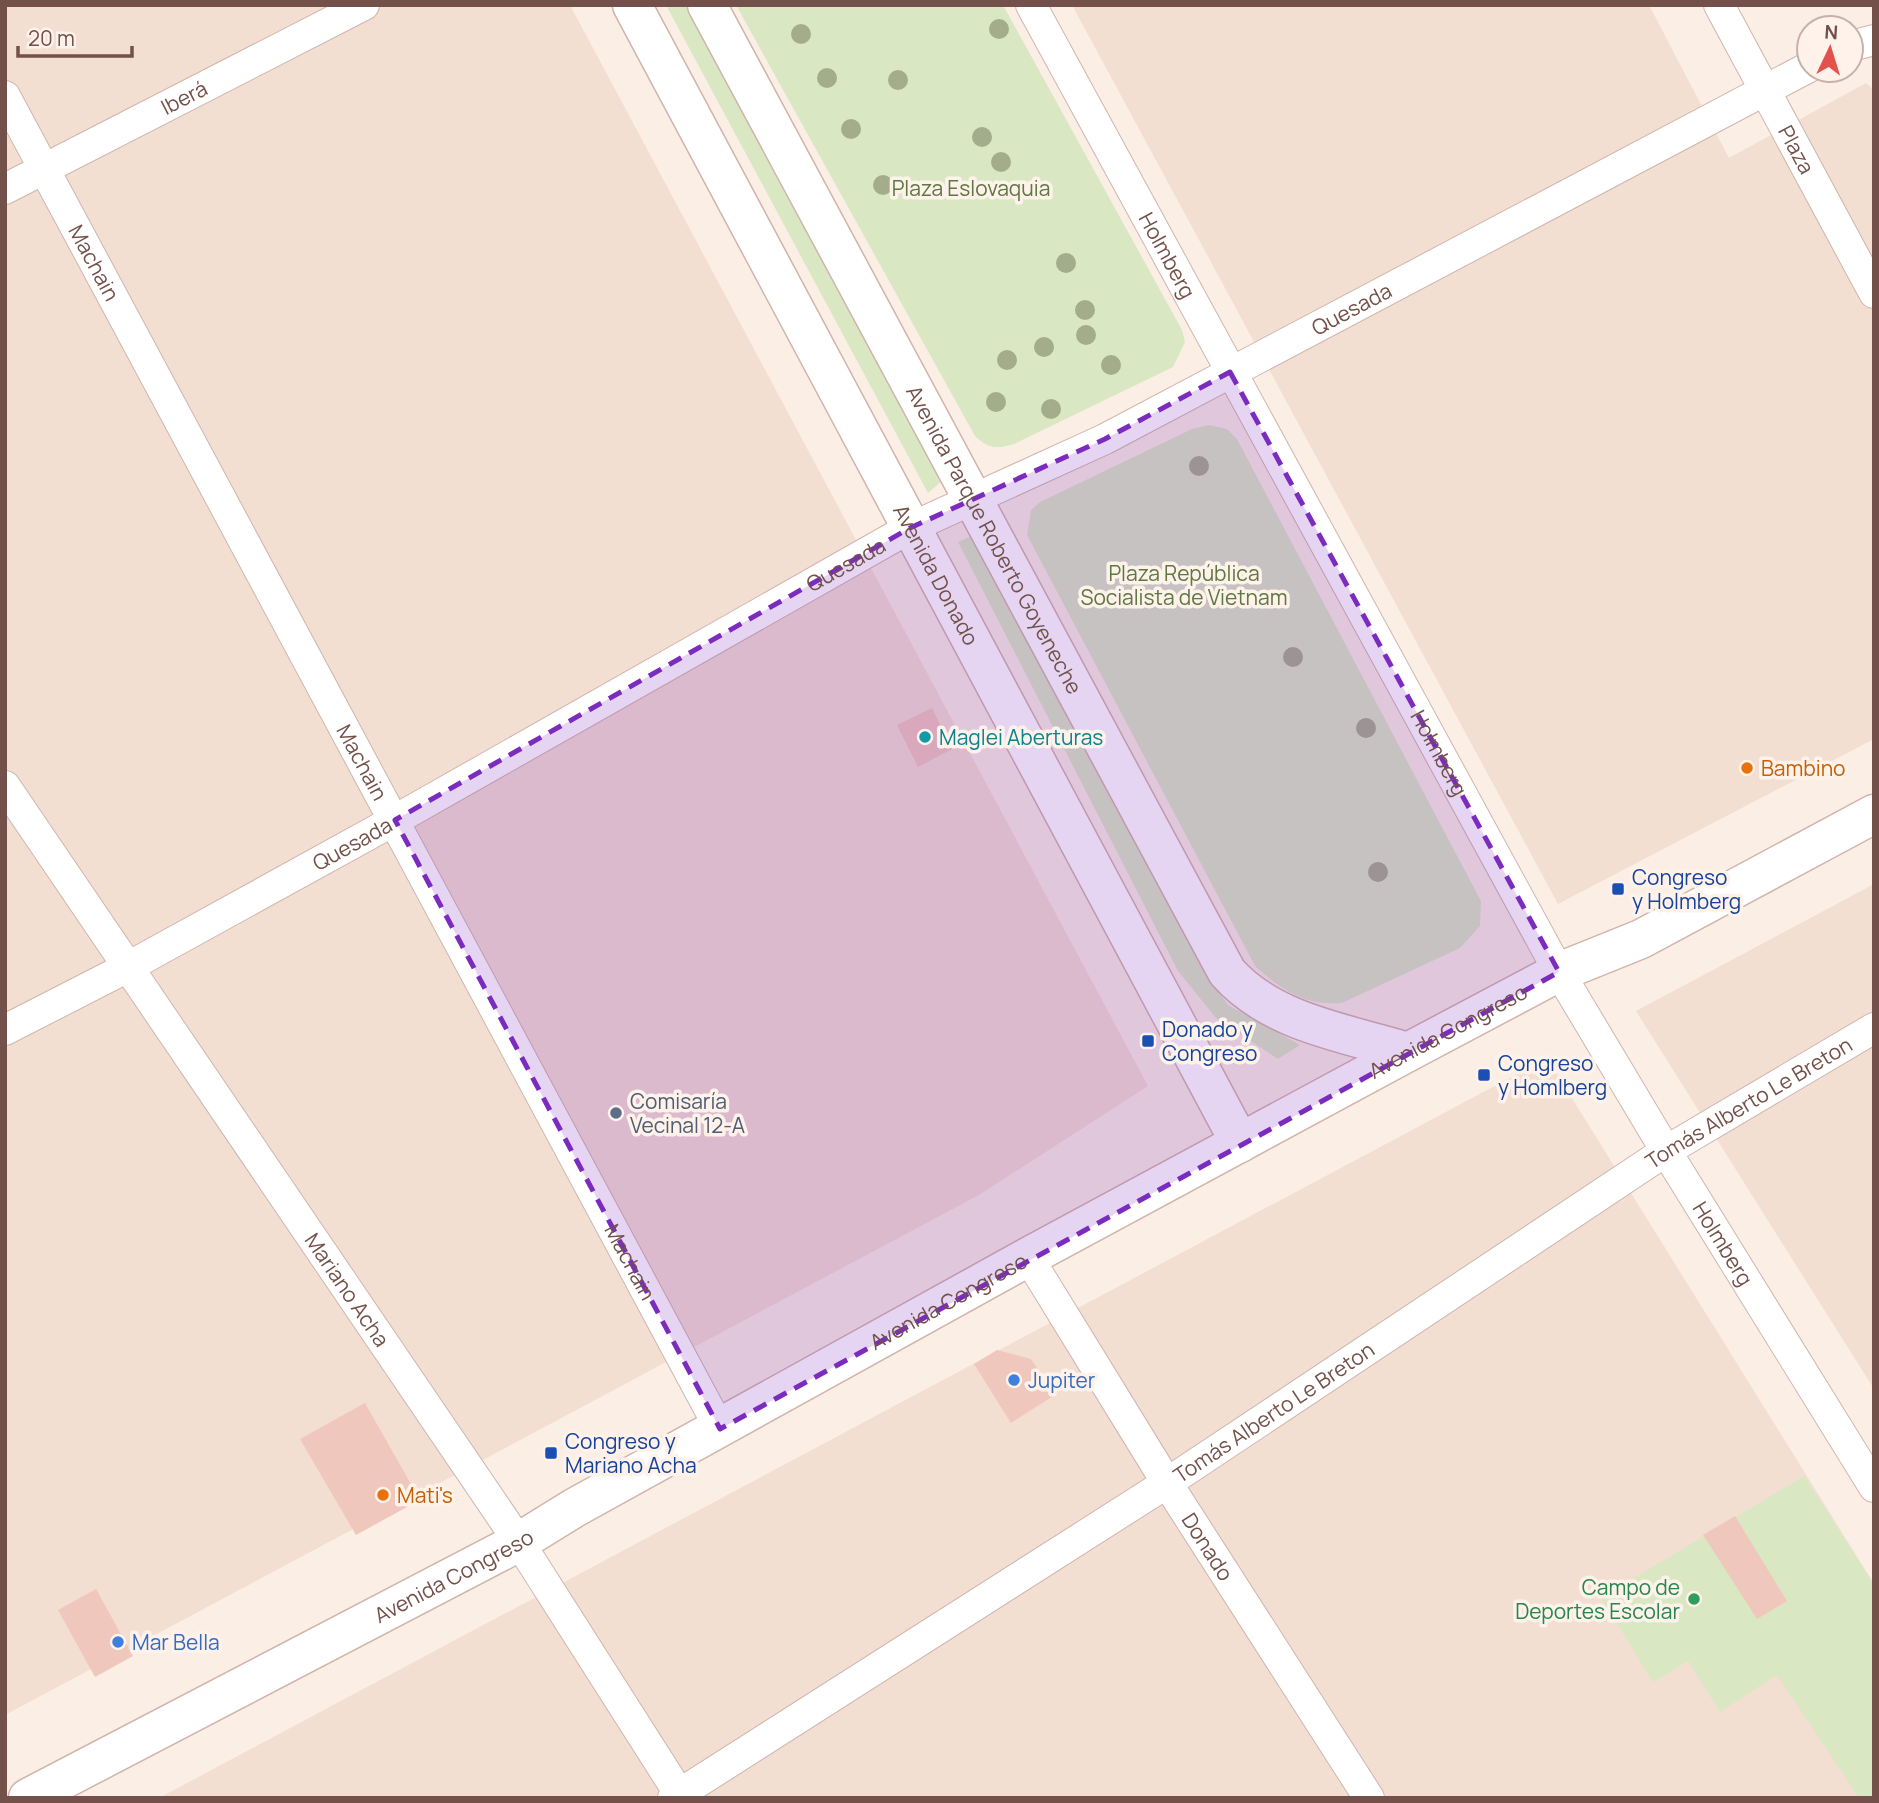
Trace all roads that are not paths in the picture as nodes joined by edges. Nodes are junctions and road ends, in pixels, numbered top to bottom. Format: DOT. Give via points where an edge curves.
graph roads {
  1 [pos="364,5"];
  2 [pos="632,5"];
  3 [pos="707,5"];
  4 [pos="1031,5"];
  5 [pos="1718,5"];
  6 [pos="1795,73"];
  7 [pos="1763,90"];
  8 [pos="5,96"];
  9 [pos="44,169"];
  10 [pos="5,189"];
  11 [pos="1874,293"];
  12 [pos="1230,372"];
  13 [pos="974,498"];
  14 [pos="910,528"];
  15 [pos="5,786"];
  16 [pos="1874,814"];
  17 [pos="395,820"];
  18 [pos="128,967"];
  19 [pos="1559,972"];
  20 [pos="1874,1028"];
  21 [pos="5,1030"];
  22 [pos="1408,1052"];
  23 [pos="1240,1143"];
  24 [pos="1666,1152"];
  25 [pos="1028,1256"];
  26 [pos="720,1429"];
  27 [pos="1167,1483"];
  28 [pos="1874,1487"];
  29 [pos="519,1542"];
  30 [pos="678,1796"];
  31 [pos="28,1798"];
  32 [pos="1369,1798"];
  1 -- 9 [label="street, Iberá"];
  2 -- 14 [label="main road, Avenida Donado"];
  3 -- 13 [label="main road, Avenida Parque Roberto Goyeneche"];
  4 -- 12 [label="street, Holmberg"];
  5 -- 7 [label="street, Plaza"];
  6 -- 7 [label="street, Quesada"];
  7 -- 11 [label="street, Plaza"];
  7 -- 12 [label="street, Quesada"];
  8 -- 9 [label="street, Machain"];
  9 -- 10 [label="street, Iberá"];
  9 -- 17 [label="street, Machain"];
  12 -- 13 [label="street, Quesada" via="1105,439"];
  12 -- 19 [label="street, Holmberg"];
  13 -- 14 [label="street, Quesada"];
  13 -- 22 [label="main road, Avenida Parque Roberto Goyeneche" via="1227,972 1241,988 1287,1016"];
  14 -- 17 [label="street, Quesada"];
  14 -- 23 [label="main road, Avenida Donado"];
  15 -- 18 [label="street, Mariano Acha"];
  16 -- 19 [label="main road, Avenida Congreso" via="1642,939"];
  17 -- 18 [label="street, Quesada"];
  17 -- 26 [label="street, Machain"];
  18 -- 21 [label="street, Quesada"];
  18 -- 29 [label="street, Mariano Acha"];
  19 -- 22 [label="main road, Avenida Congreso"];
  19 -- 24 [label="street, Holmberg"];
  20 -- 24 [label="street, Tomás Alberto Le Breton"];
  22 -- 23 [label="main road, Avenida Congreso"];
  23 -- 25 [label="main road, Avenida Congreso"];
  24 -- 27 [label="street, Tomás Alberto Le Breton"];
  24 -- 28 [label="street, Holmberg"];
  25 -- 26 [label="main road, Avenida Congreso"];
  25 -- 27 [label="street, Donado"];
  26 -- 29 [label="main road, Avenida Congreso"];
  27 -- 30 [label="street, Tomás Alberto Le Breton"];
  27 -- 32 [label="street, Donado"];
  29 -- 30 [label="street, Mariano Acha"];
  29 -- 31 [label="main road, Avenida Congreso"];
}
